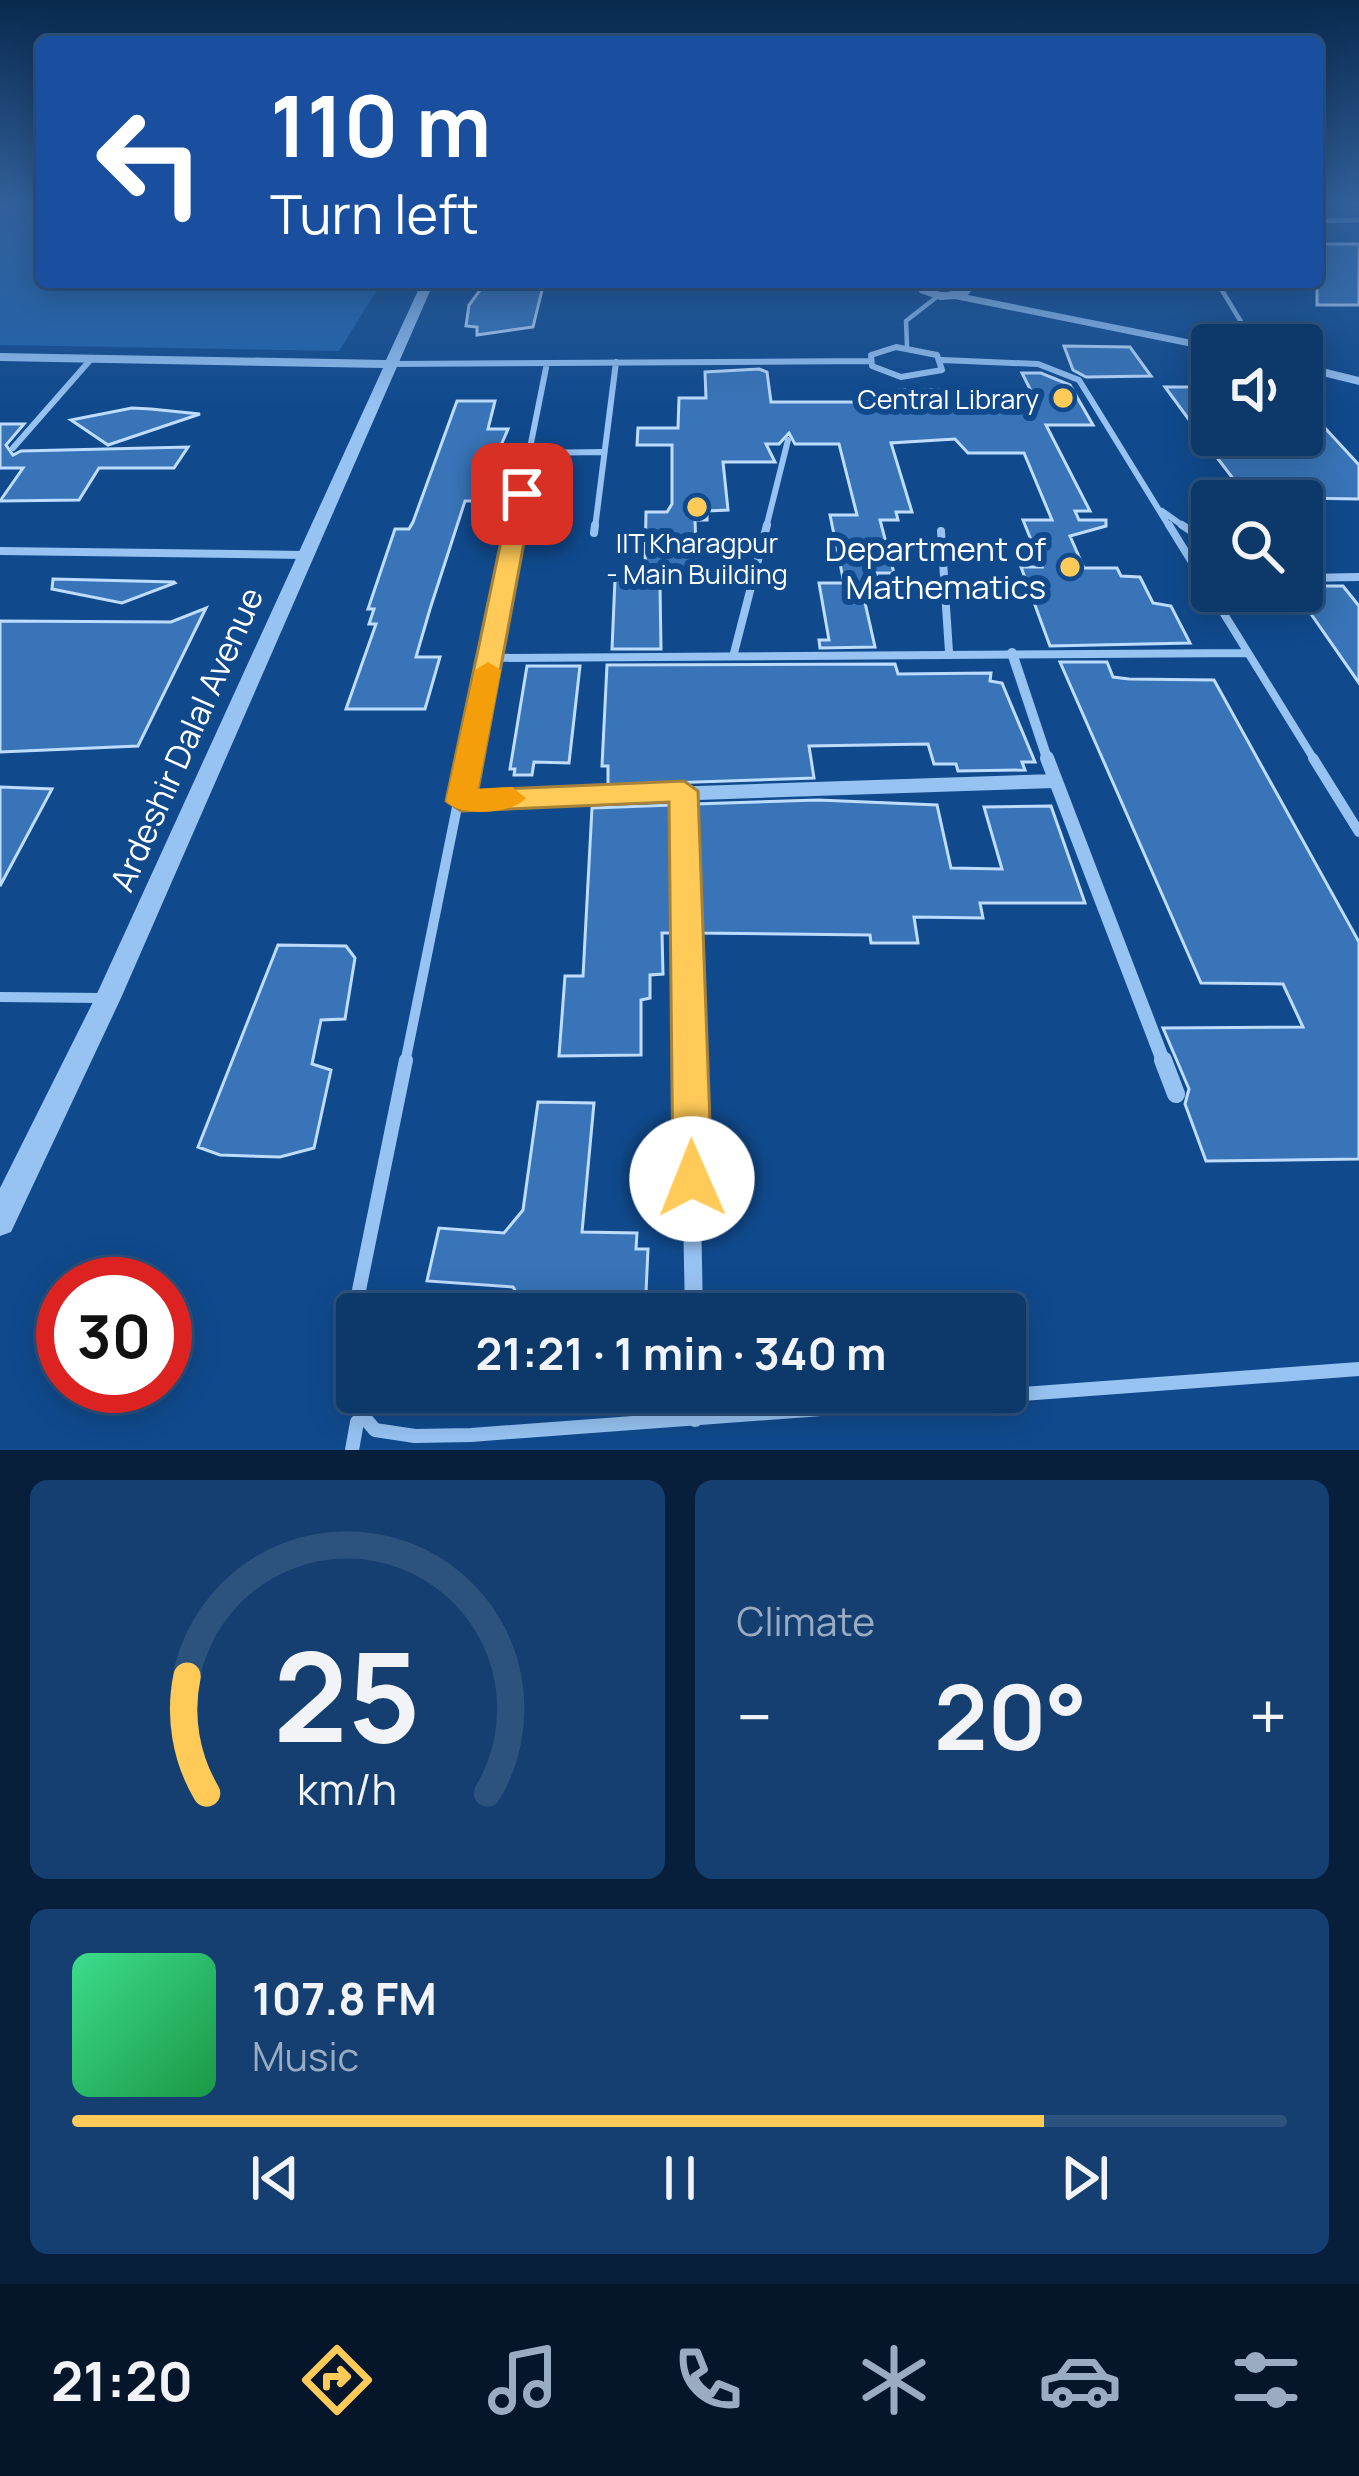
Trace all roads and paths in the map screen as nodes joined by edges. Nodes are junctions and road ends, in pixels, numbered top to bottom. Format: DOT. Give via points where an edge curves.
graph roads {
  1 [pos="425,288"];
  2 [pos="931,288"];
  3 [pos="964,288"];
  4 [pos="1221,288"];
  5 [pos="1242,324"];
  6 [pos="1191,343"];
  7 [pos="907,347"];
  8 [pos="0,357"];
  9 [pos="92,358"];
  10 [pos="942,360"];
  11 [pos="870,361"];
  12 [pos="616,362"];
  13 [pos="547,363"];
  14 [pos="388,364"];
  15 [pos="1323,372"];
  16 [pos="1359,381"];
  17 [pos="788,440"];
  18 [pos="13,448"];
  19 [pos="602,452"];
  20 [pos="530,453"];
  21 [pos="1156,506"];
  22 [pos="1191,530"];
  23 [pos="941,531"];
  24 [pos="594,532"];
  25 [pos="0,551"];
  26 [pos="304,555"];
  27 [pos="1359,577"];
  28 [pos="1323,578"];
  29 [pos="949,652"];
  30 [pos="1012,652"];
  31 [pos="734,653"];
  32 [pos="1246,653"];
  33 [pos="490,658"];
  34 [pos="1054,781"];
  35 [pos="684,791"];
  36 [pos="461,801"];
  37 [pos="1353,811"];
  38 [pos="1359,832"];
  39 [pos="0,997"];
  40 [pos="108,998"];
  41 [pos="1175,1094"];
  42 [pos="0,1221"];
  43 [pos="694,1293"];
  44 [pos="1359,1369"];
  45 [pos="695,1413"];
  46 [pos="695,1418"];
  47 [pos="357,1422"];
  48 [pos="352,1450"];
  1 -- 14 [label="street, Ardeshir Dalal Avenue"];
  2 -- 7 [label="lane" via="906,321"];
  3 -- 6 [label="street"];
  4 -- 5 [label="lane"];
  7 -- 10 [label="lane"];
  7 -- 11 [label="lane" via="877,351"];
  8 -- 9 [label="street"];
  9 -- 14 [label="street"];
  9 -- 18 [label="lane"];
  10 -- 11 [label="lane" via="936,374 914,378 889,375"];
  10 -- 21 [label="lane" via="1037,364 1079,380"];
  11 -- 12 [label="lane"];
  12 -- 13 [label="lane"];
  12 -- 19 [label="lane"];
  13 -- 14 [label="lane"];
  13 -- 20 [label="lane"];
  14 -- 26 [label="street, Ardeshir Dalal Avenue"];
  15 -- 16 [label="street"];
  17 -- 31 [label="lane"];
  19 -- 20 [label="lane"];
  19 -- 24 [label="lane"];
  20 -- 33 [label="lane"];
  21 -- 22 [label="lane"];
  21 -- 32 [label="lane"];
  23 -- 29 [label="lane"];
  25 -- 26 [label="lane"];
  26 -- 40 [label="street, Ardeshir Dalal Avenue"];
  27 -- 28 [label="lane"];
  29 -- 30 [label="lane"];
  29 -- 31 [label="lane"];
  30 -- 32 [label="lane"];
  30 -- 34 [label="street"];
  31 -- 33 [label="lane"];
  32 -- 37 [label="lane"];
  33 -- 36 [label="lane"];
  34 -- 35 [label="street"];
  34 -- 41 [label="street"];
  35 -- 36 [label="street"];
  35 -- 43 [label="street"];
  36 -- 47 [label="lane" via="348,1344 345,1386"];
  37 -- 38 [label="lane"];
  39 -- 40 [label="lane"];
  40 -- 42 [label="street, Ardeshir Dalal Avenue"];
  44 -- 46 [label="lane"];
  45 -- 46 [label="street"];
  46 -- 47 [label="lane" via="448,1435 371,1432"];
  47 -- 48 [label="lane"];
}
